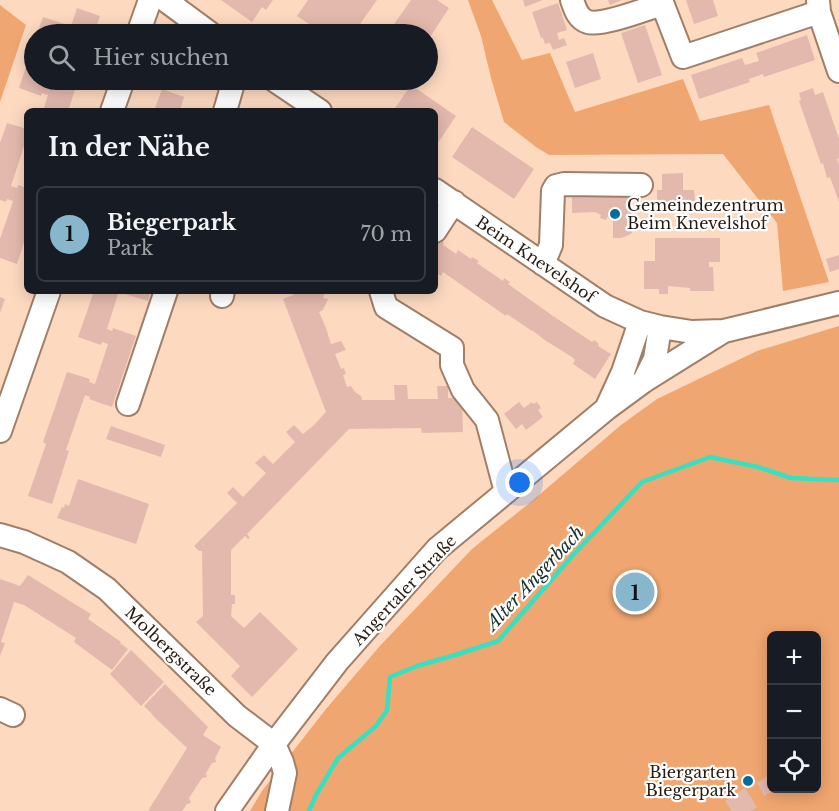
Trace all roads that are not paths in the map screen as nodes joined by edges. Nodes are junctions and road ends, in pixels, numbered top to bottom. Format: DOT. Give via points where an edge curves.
graph roads {
  1 [pos="150,0"];
  2 [pos="165,0"];
  3 [pos="572,0"];
  4 [pos="662,2"];
  5 [pos="819,6"];
  6 [pos="142,24"];
  7 [pos="197,24"];
  8 [pos="839,71"];
  9 [pos="119,90"];
  10 [pos="231,90"];
  11 [pos="289,90"];
  12 [pos="113,108"];
  13 [pos="226,108"];
  14 [pos="316,108"];
  15 [pos="641,185"];
  16 [pos="438,192"];
  17 [pos="454,202"];
  18 [pos="438,226"];
  19 [pos="543,264"];
  20 [pos="48,294"];
  21 [pos="165,294"];
  22 [pos="382,294"];
  23 [pos="839,303"];
  24 [pos="650,325"];
  25 [pos="724,331"];
  26 [pos="644,381"];
  27 [pos="128,404"];
  28 [pos="606,409"];
  29 [pos="0,431"];
  30 [pos="506,492"];
  31 [pos="0,535"];
  32 [pos="274,744"];
  33 [pos="227,811"];
  34 [pos="277,811"];
  1 -- 6 [label="street"];
  2 -- 7 [label="street"];
  3 -- 4 [label="street" via="576,13 587,22 602,22"];
  4 -- 5 [label="street" via="683,57"];
  5 -- 8 [label="street"];
  9 -- 12 [label="street"];
  10 -- 13 [label="street"];
  11 -- 14 [label="street"];
  15 -- 19 [label="street" via="556,186 551,245"];
  16 -- 17 [label="street, Beim Knevelshof"];
  17 -- 18 [label="street"];
  17 -- 19 [label="street, Beim Knevelshof"];
  19 -- 24 [label="street, Beim Knevelshof" via="605,306"];
  20 -- 29 [label="street"];
  21 -- 27 [label="street"];
  22 -- 30 [label="street" via="386,306 452,348 452,365 464,390 487,420"];
  23 -- 25 [label="street, Angertaler Straße"];
  24 -- 25 [label="street, Beim Knevelshof" via="692,332"];
  24 -- 26 [label="street" via="655,359"];
  24 -- 28 [label="street"];
  25 -- 26 [label="street, Angertaler Straße"];
  26 -- 28 [label="street, Angertaler Straße"];
  28 -- 30 [label="street, Angertaler Straße"];
  30 -- 32 [label="street, Angertaler Straße" via="437,549 337,662"];
  31 -- 32 [label="street, Molbergstraße" via="68,562 107,589 237,716"];
  32 -- 33 [label="street, Angertaler Straße"];
  32 -- 34 [label="street" via="285,773"];
}
